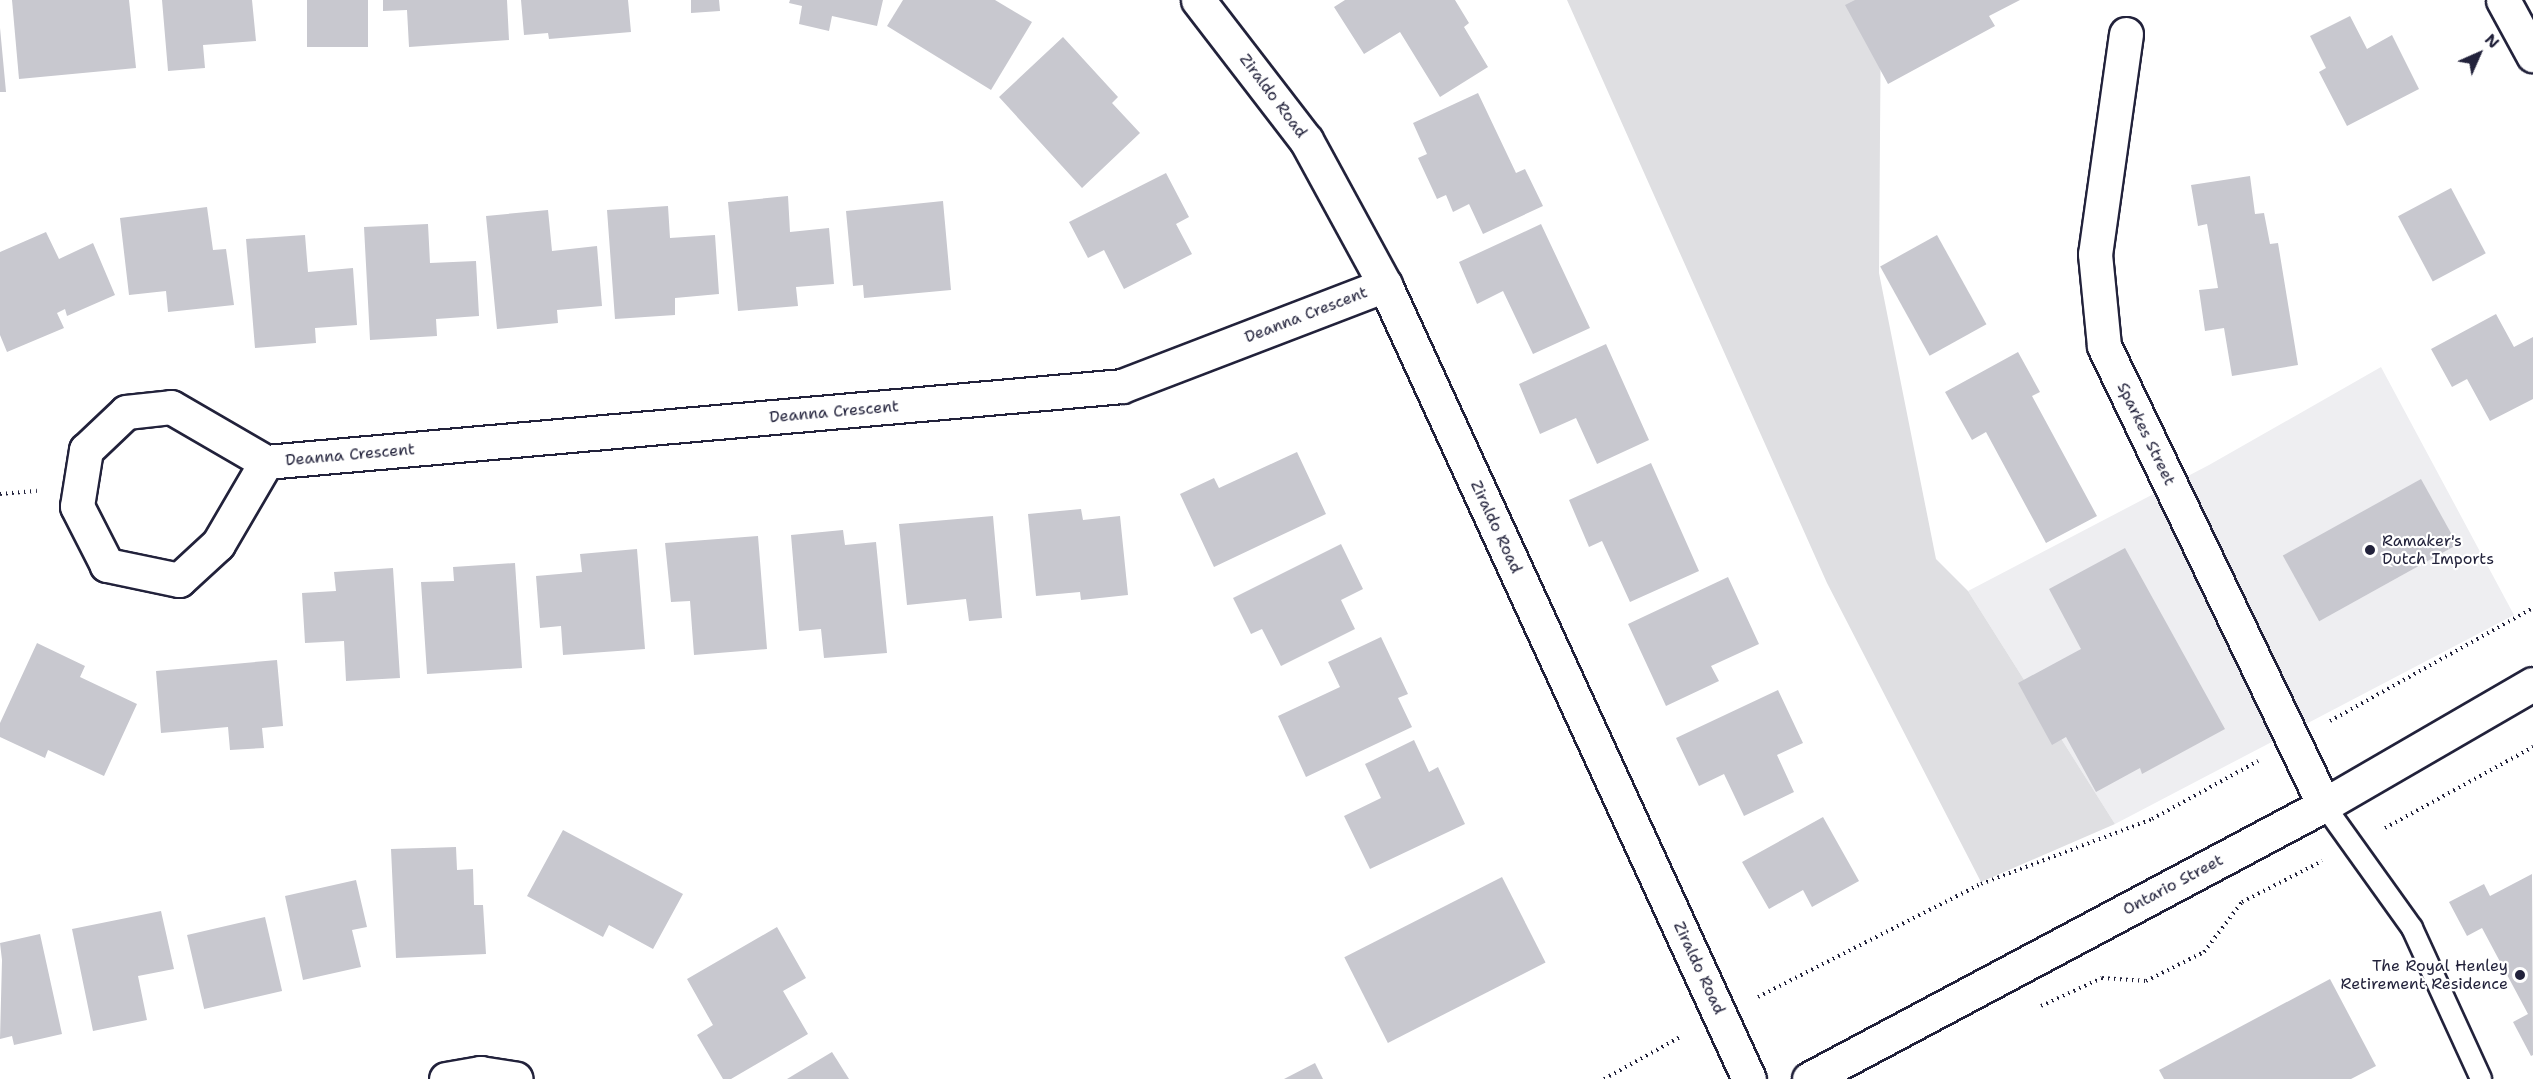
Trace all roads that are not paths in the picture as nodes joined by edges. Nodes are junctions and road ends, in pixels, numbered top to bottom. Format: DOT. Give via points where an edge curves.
graph roads {
  1 [pos="1198,0"];
  2 [pos="2503,0"];
  3 [pos="2126,34"];
  4 [pos="2533,55"];
  5 [pos="1385,285"];
  6 [pos="266,462"];
  7 [pos="2533,684"];
  8 [pos="2324,805"];
  9 [pos="446,1079"];
  10 [pos="516,1079"];
  11 [pos="1749,1079"];
  12 [pos="1809,1079"];
  13 [pos="2481,1079"];
  1 -- 5 [label="street, Ziraldo Road" via="1306,140"];
  2 -- 4 [label="street"];
  3 -- 8 [label="street, Sparkes Street" via="2096,254 2104,346"];
  5 -- 6 [label="street, Deanna Crescent" via="1122,386"];
  5 -- 11 [label="street, Ziraldo Road"];
  6 -- 6 [label="street, Deanna Crescent" via="218,544 179,580 107,565 77,506 86,450 126,412 171,407"];
  7 -- 8 [label="street, Ontario Street"];
  8 -- 12 [label="street, Ontario Street"];
  8 -- 13 [label="lane" via="2412,928"];
  9 -- 10 [label="street" via="480,1073"];
}
